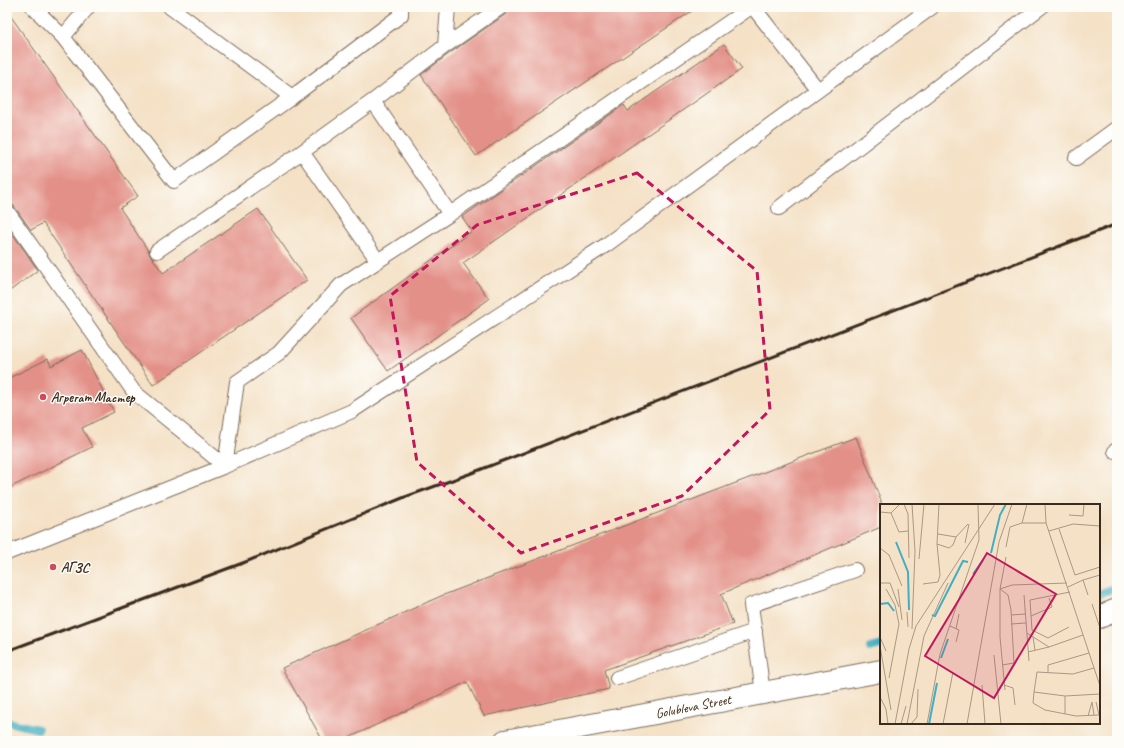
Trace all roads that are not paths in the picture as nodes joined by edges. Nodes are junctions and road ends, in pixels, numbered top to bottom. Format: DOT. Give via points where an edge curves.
graph roads {
  1 [pos="34,7"];
  2 [pos="88,7"];
  3 [pos="170,7"];
  4 [pos="401,7"];
  5 [pos="448,7"];
  6 [pos="501,7"];
  7 [pos="752,7"];
  8 [pos="932,7"];
  9 [pos="1041,7"];
  10 [pos="63,37"];
  11 [pos="445,46"];
  12 [pos="818,90"];
  13 [pos="292,97"];
  14 [pos="373,100"];
  15 [pos="1117,128"];
  16 [pos="302,152"];
  17 [pos="1076,158"];
  18 [pos="779,208"];
  19 [pos="7,211"];
  20 [pos="450,214"];
  21 [pos="157,251"];
  22 [pos="378,261"];
  23 [pos="224,466"];
  24 [pos="7,553"];
  25 [pos="855,570"];
  26 [pos="1117,610"];
  27 [pos="1100,617"];
  28 [pos="755,631"];
  29 [pos="880,671"];
  30 [pos="618,678"];
  31 [pos="763,693"];
  32 [pos="505,741"];
  1 -- 10 [label="lane"];
  2 -- 10 [label="lane"];
  3 -- 13 [label="lane"];
  4 -- 13 [label="lane" via="401,15"];
  5 -- 11 [label="lane"];
  6 -- 11 [label="lane"];
  7 -- 12 [label="lane"];
  7 -- 20 [label="lane"];
  8 -- 12 [label="lane"];
  9 -- 18 [label="lane"];
  10 -- 13 [label="lane" via="174,181"];
  11 -- 14 [label="lane"];
  12 -- 23 [label="lane" via="606,245 352,411"];
  14 -- 16 [label="lane"];
  14 -- 20 [label="lane"];
  15 -- 17 [label="lane"];
  16 -- 21 [label="lane"];
  16 -- 22 [label="lane"];
  19 -- 23 [label="lane" via="134,392"];
  20 -- 22 [label="lane"];
  22 -- 23 [label="lane" via="341,285 279,353 237,382"];
  23 -- 24 [label="lane"];
  25 -- 28 [label="lane" via="751,605"];
  26 -- 27 [label="street"];
  28 -- 30 [label="lane"];
  28 -- 31 [label="lane"];
  29 -- 31 [label="street, Golubleva Street"];
  31 -- 32 [label="street, Golubleva Street"];
}
